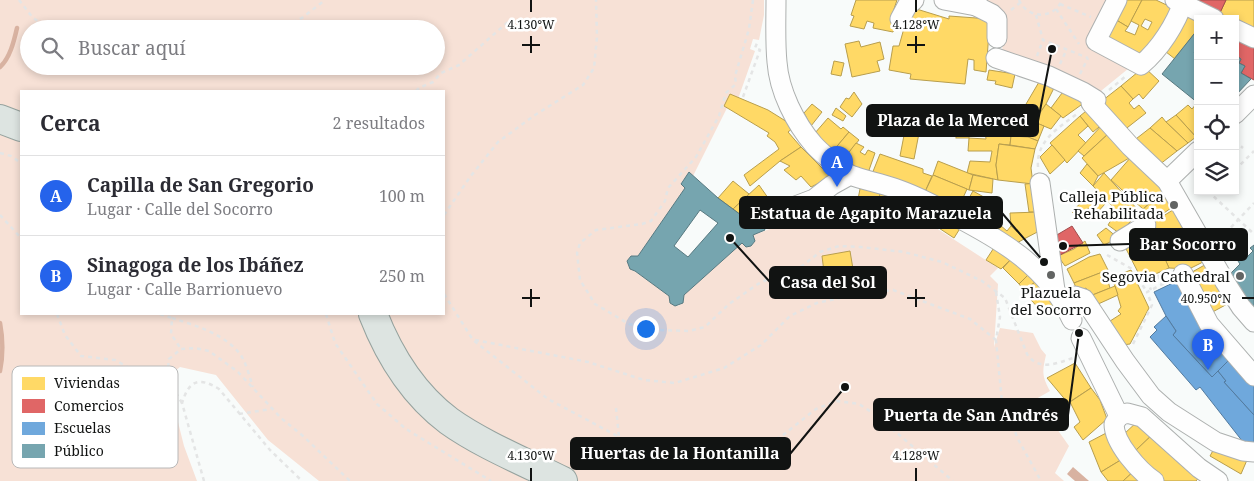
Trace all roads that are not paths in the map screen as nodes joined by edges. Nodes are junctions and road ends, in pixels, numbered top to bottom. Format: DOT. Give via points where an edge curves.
graph roads {
  1 [pos="776,0"];
  2 [pos="914,0"];
  3 [pos="944,0"];
  4 [pos="1117,0"];
  5 [pos="1180,1"];
  6 [pos="977,3"];
  7 [pos="1206,15"];
  8 [pos="900,19"];
  9 [pos="1239,31"];
  10 [pos="997,38"];
  11 [pos="1254,38"];
  12 [pos="996,58"];
  13 [pos="1254,95"];
  14 [pos="1239,110"];
  15 [pos="0,119"];
  16 [pos="20,127"];
  17 [pos="1194,155"];
  18 [pos="850,175"];
  19 [pos="1167,182"];
  20 [pos="1040,183"];
  21 [pos="772,215"];
  22 [pos="1146,225"];
  23 [pos="1120,241"];
  24 [pos="1183,274"];
  25 [pos="1058,295"];
  26 [pos="373,315"];
  27 [pos="1072,320"];
  28 [pos="1254,322"];
  29 [pos="1084,346"];
  30 [pos="1254,376"];
  31 [pos="1119,416"];
  32 [pos="1254,452"];
  33 [pos="564,481"];
  34 [pos="1154,481"];
  35 [pos="1218,481"];
  1 -- 18 [label="street" via="777,62 787,100 815,146"];
  2 -- 8 [label="street"];
  3 -- 6 [label="street"];
  4 -- 5 [label="street" via="1096,41 1141,65 1152,55 1178,16"];
  5 -- 7 [label="street"];
  6 -- 10 [label="street" via="997,19"];
  9 -- 11 [label="street"];
  12 -- 19 [label="street" via="1049,76 1083,92"];
  13 -- 14 [label="street"];
  15 -- 16 [label="main road"];
  17 -- 19 [label="street"];
  18 -- 21 [label="street" via="814,199"];
  18 -- 25 [label="street" via="896,188 987,232 1010,247"];
  19 -- 28 [label="street" via="1177,206 1241,307"];
  20 -- 25 [label="street"];
  22 -- 23 [label="street"];
  24 -- 30 [label="street" via="1209,324"];
  25 -- 27 [label="street"];
  25 -- 32 [label="street" via="1084,299 1124,361 1151,396 1169,412 1216,442"];
  26 -- 33 [label="main road" via="405,375 441,414 468,433"];
  29 -- 31 [label="street"];
  31 -- 34 [label="street" via="1114,424 1116,435 1130,457"];
  31 -- 35 [label="street" via="1127,413 1142,417"];
}
